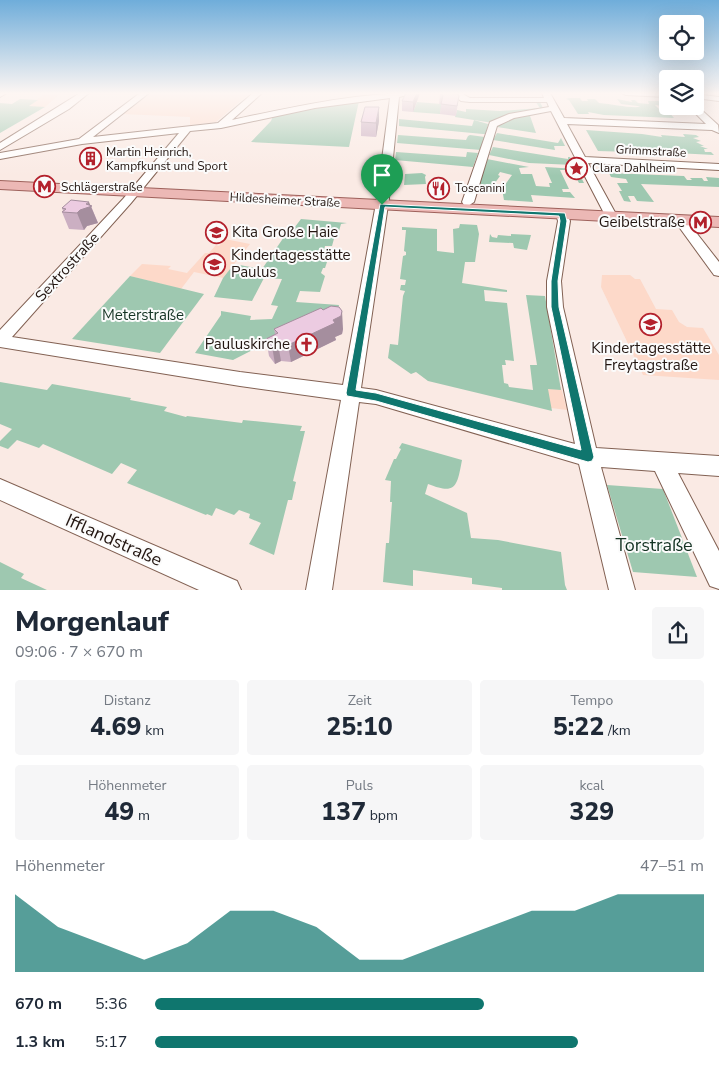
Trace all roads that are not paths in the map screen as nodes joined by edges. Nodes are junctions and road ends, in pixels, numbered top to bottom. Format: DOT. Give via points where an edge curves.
graph roads {
  1 [pos="44,121"];
  2 [pos="109,121"];
  3 [pos="225,121"];
  4 [pos="242,121"];
  5 [pos="391,121"];
  6 [pos="502,121"];
  7 [pos="562,121"];
  8 [pos="708,121"];
  9 [pos="220,125"];
  10 [pos="187,129"];
  11 [pos="717,129"];
  12 [pos="82,141"];
  13 [pos="0,147"];
  14 [pos="0,156"];
  15 [pos="581,160"];
  16 [pos="719,167"];
  17 [pos="0,185"];
  18 [pos="132,192"];
  19 [pos="468,202"];
  20 [pos="382,205"];
  21 [pos="562,214"];
  22 [pos="611,216"];
  23 [pos="680,220"];
  24 [pos="719,222"];
  25 [pos="719,272"];
  26 [pos="0,341"];
  27 [pos="351,393"];
  28 [pos="588,457"];
  29 [pos="662,463"];
  30 [pos="719,466"];
  31 [pos="0,489"];
  32 [pos="719,577"];
  33 [pos="228,590"];
  34 [pos="319,590"];
  35 [pos="622,590"];
  1 -- 13 [label="street"];
  2 -- 12 [label="street"];
  3 -- 9 [label="street"];
  4 -- 9 [label="street"];
  5 -- 20 [label="street"];
  6 -- 19 [label="street" via="494,124"];
  7 -- 11 [label="street"];
  7 -- 15 [label="street"];
  8 -- 11 [label="street"];
  9 -- 10 [label="street"];
  10 -- 12 [label="street"];
  10 -- 18 [label="street, Sextrostraße"];
  12 -- 14 [label="street"];
  15 -- 16 [label="street, Grimmstraße"];
  15 -- 22 [label="street"];
  17 -- 18 [label="main road, Hildesheimer Straße"];
  18 -- 20 [label="main road, Hildesheimer Straße"];
  18 -- 26 [label="street, Sextrostraße"];
  20 -- 21 [label="main road, Hildesheimer Straße"];
  20 -- 27 [label="street"];
  21 -- 22 [label="main road, Hildesheimer Straße"];
  21 -- 28 [label="street" via="564,221 554,286 555,307"];
  22 -- 23 [label="main road, Hildesheimer Straße"];
  23 -- 24 [label="main road, Hildesheimer Straße"];
  23 -- 25 [label="street"];
  26 -- 27 [label="street"];
  27 -- 28 [label="street" via="376,397"];
  27 -- 34 [label="street"];
  28 -- 29 [label="street"];
  28 -- 35 [label="street"];
  29 -- 30 [label="street"];
  29 -- 32 [label="street"];
  31 -- 33 [label="street, Ifflandstraße"];
}
